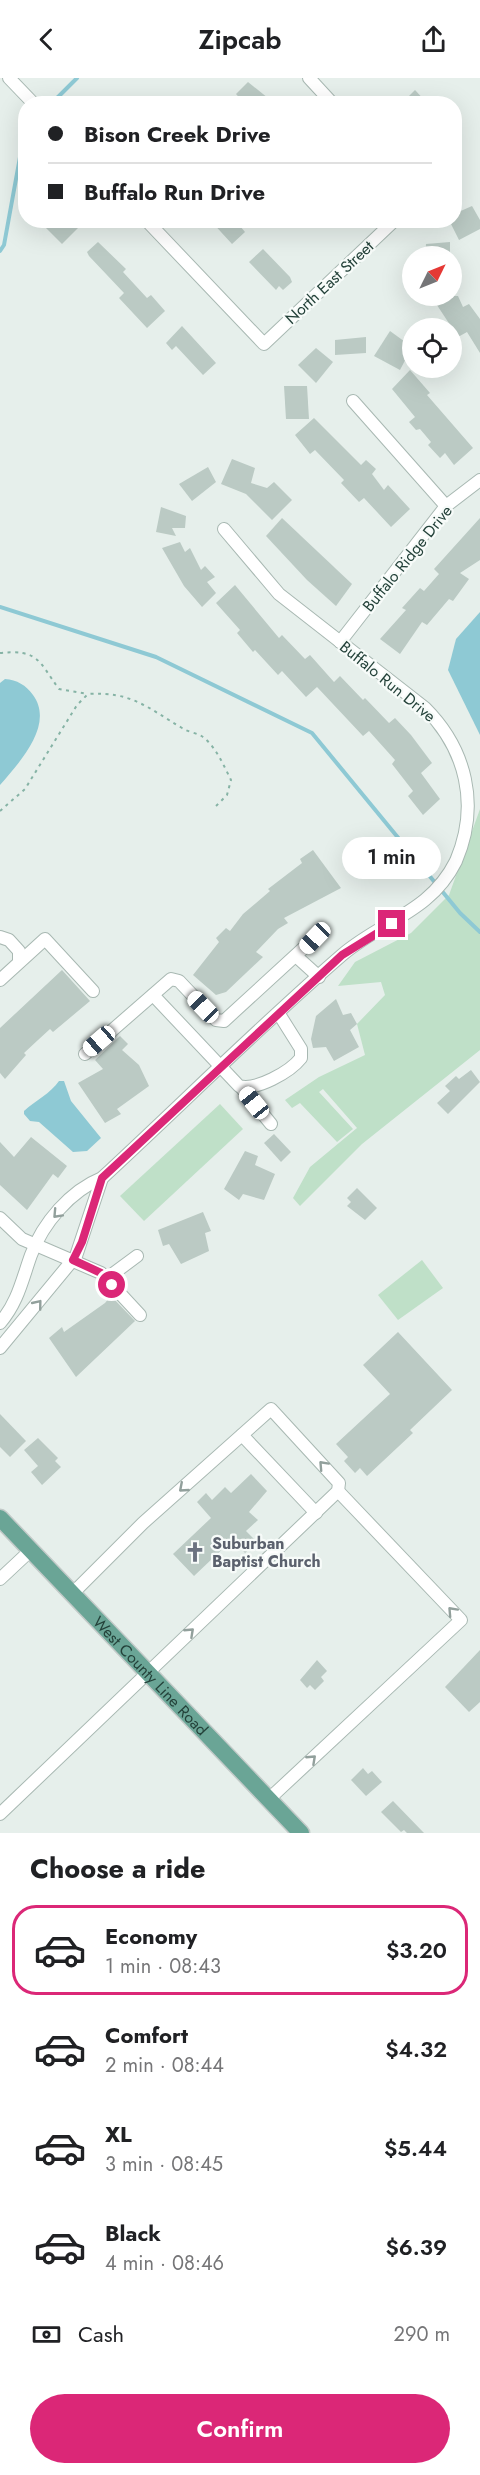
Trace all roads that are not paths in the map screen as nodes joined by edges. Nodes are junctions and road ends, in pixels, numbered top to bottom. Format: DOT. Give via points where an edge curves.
graph roads {
  1 [pos="9,78"];
  2 [pos="309,78"];
  3 [pos="26,96"];
  4 [pos="326,96"];
  5 [pos="154,228"];
  6 [pos="387,228"];
  7 [pos="353,401"];
  8 [pos="480,480"];
  9 [pos="446,506"];
  10 [pos="224,529"];
  11 [pos="340,642"];
  12 [pos="475,796"];
  13 [pos="320,933"];
  14 [pos="0,937"];
  15 [pos="297,957"];
  16 [pos="19,962"];
  17 [pos="319,977"];
  18 [pos="0,980"];
  19 [pos="93,991"];
  20 [pos="153,995"];
  21 [pos="279,1014"];
  22 [pos="85,1054"];
  23 [pos="221,1068"];
  24 [pos="241,1087"];
  25 [pos="271,1124"];
  26 [pos="102,1178"];
  27 [pos="0,1218"];
  28 [pos="36,1245"];
  29 [pos="137,1256"];
  30 [pos="73,1260"];
  31 [pos="106,1279"];
  32 [pos="140,1315"];
  33 [pos="0,1323"];
  34 [pos="0,1348"];
  35 [pos="242,1436"];
  36 [pos="338,1491"];
  37 [pos="316,1513"];
  38 [pos="0,1518"];
  39 [pos="31,1550"];
  40 [pos="0,1579"];
  41 [pos="72,1594"];
  42 [pos="148,1672"];
  43 [pos="269,1799"];
  44 [pos="0,1814"];
  45 [pos="301,1833"];
  1 -- 3 [label="street"];
  2 -- 4 [label="street"];
  5 -- 6 [label="street, North East Street" via="264,344"];
  7 -- 9 [label="street"];
  8 -- 9 [label="street, Buffalo Ridge Drive"];
  9 -- 11 [label="street, Buffalo Ridge Drive"];
  10 -- 11 [label="street, Buffalo Run Drive" via="279,594"];
  11 -- 12 [label="street, Buffalo Run Drive" via="445,728"];
  12 -- 17 [label="street, Buffalo Run Drive" via="462,847 437,890 410,913 350,949"];
  13 -- 15 [label="street"];
  14 -- 16 [label="street" via="19,951"];
  15 -- 17 [label="street"];
  15 -- 20 [label="street" via="222,1022 176,979 169,980"];
  16 -- 18 [label="street"];
  16 -- 19 [label="street" via="45,939"];
  17 -- 21 [label="street, Buffalo Run Drive"];
  20 -- 22 [label="street"];
  20 -- 23 [label="street"];
  21 -- 23 [label="street, Buffalo Run Drive"];
  21 -- 24 [label="street" via="301,1049 301,1058 260,1086"];
  23 -- 24 [label="street"];
  23 -- 26 [label="street, Buffalo Run Drive"];
  24 -- 25 [label="street"];
  26 -- 28 [label="street, Buffalo Run Drive, one-way" via="85,1185 58,1212"];
  26 -- 30 [label="street, Buffalo Run Drive"];
  27 -- 28 [label="street" via="15,1234"];
  28 -- 30 [label="street"];
  28 -- 33 [label="street, Buffalo Run Drive" via="17,1299"];
  29 -- 31 [label="street"];
  30 -- 31 [label="street"];
  34 -- 30 [label="street, Buffalo Run Drive, one-way"];
  31 -- 32 [label="street"];
  36 -- 35 [label="street, one-way" via="339,1483 271,1409"];
  35 -- 37 [label="street"];
  35 -- 41 [label="street, one-way" via="143,1523"];
  36 -- 37 [label="street"];
  43 -- 36 [label="street, one-way" via="461,1620"];
  42 -- 37 [label="street, one-way"];
  38 -- 39 [label="main road, West County Line Road"];
  39 -- 40 [label="street"];
  39 -- 41 [label="main road, West County Line Road"];
  41 -- 42 [label="main road, West County Line Road"];
  42 -- 43 [label="main road, West County Line Road"];
  42 -- 44 [label="street"];
  43 -- 45 [label="main road, West County Line Road"];
}
